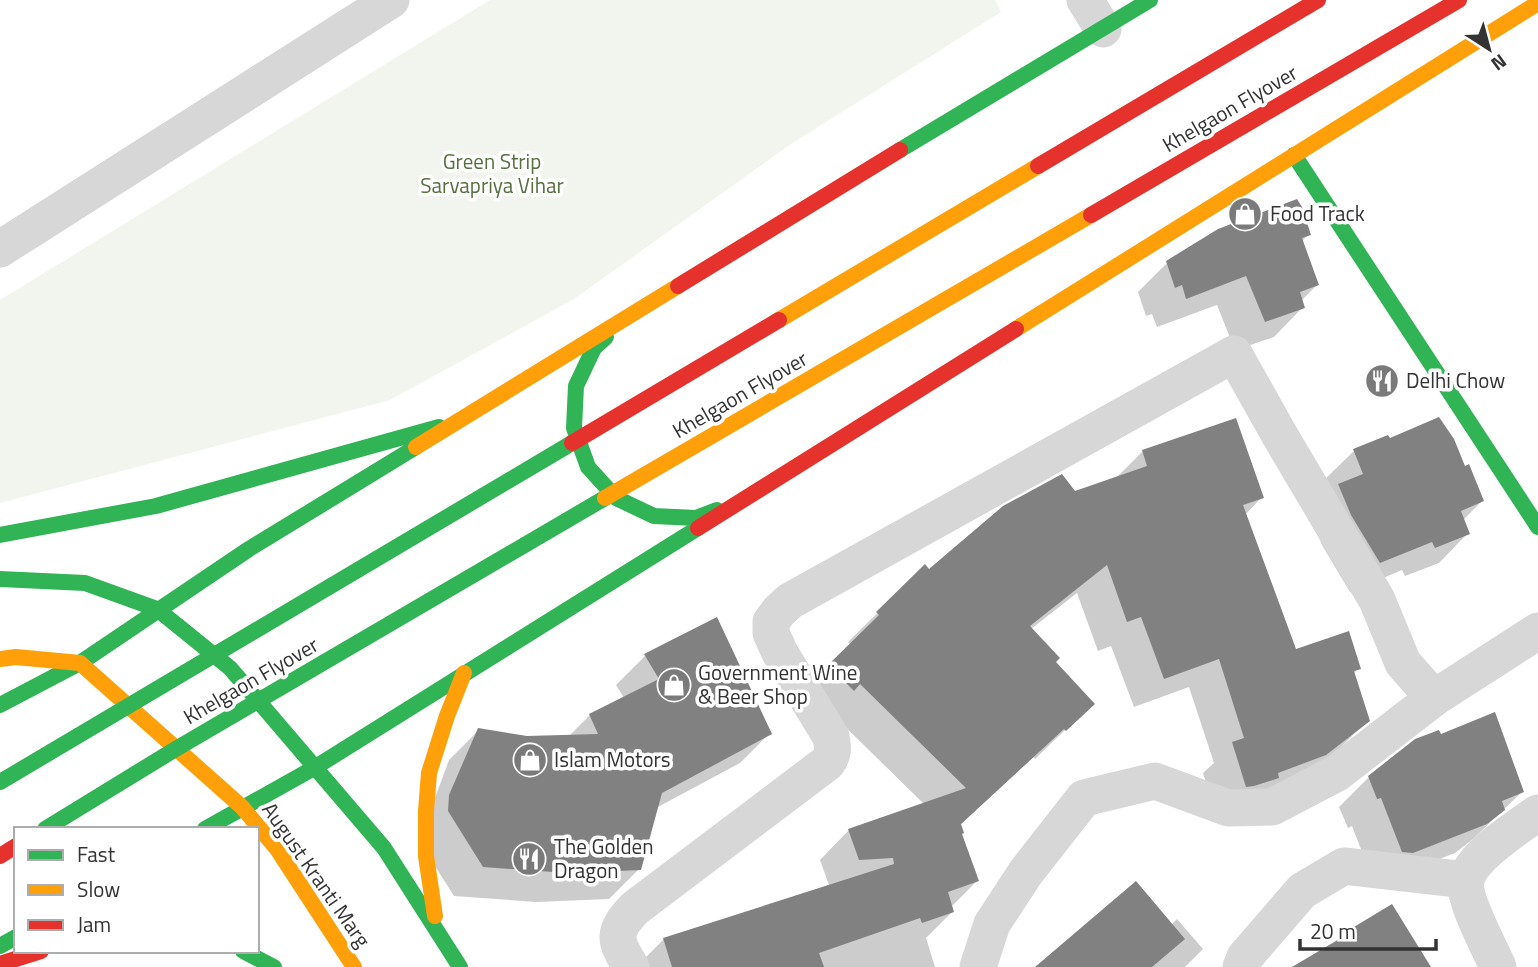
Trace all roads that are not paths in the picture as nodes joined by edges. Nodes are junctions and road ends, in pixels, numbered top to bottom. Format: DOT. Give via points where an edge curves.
graph roads {
  1 [pos="391,0"];
  2 [pos="1150,0"];
  3 [pos="1318,0"];
  4 [pos="1459,0"];
  5 [pos="1538,2"];
  6 [pos="1094,14"];
  7 [pos="1294,155"];
  8 [pos="0,249"];
  9 [pos="625,320"];
  10 [pos="458,421"];
  11 [pos="736,504"];
  12 [pos="1538,527"];
  13 [pos="0,536"];
  14 [pos="0,579"];
  15 [pos="157,610"];
  16 [pos="1538,631"];
  17 [pos="0,659"];
  18 [pos="80,663"];
  19 [pos="464,673"];
  20 [pos="1434,698"];
  21 [pos="0,705"];
  22 [pos="314,768"];
  23 [pos="0,782"];
  24 [pos="242,807"];
  25 [pos="1538,813"];
  26 [pos="48,827"];
  27 [pos="208,827"];
  28 [pos="259,827"];
  29 [pos="259,827"];
  30 [pos="1466,880"];
  31 [pos="437,929"];
  32 [pos="35,953"];
  33 [pos="247,953"];
  34 [pos="0,964"];
  35 [pos="274,967"];
  36 [pos="354,967"];
  37 [pos="460,967"];
  38 [pos="631,967"];
  39 [pos="978,967"];
  40 [pos="1241,967"];
  41 [pos="1497,967"];
  1 -- 8 [label="street"];
  2 -- 6 [label="main road"];
  3 -- 23 [label="main road, Khelgaon Flyover, bridge"];
  4 -- 26 [label="main road, Khelgaon Flyover, bridge"];
  5 -- 7 [label="main road"];
  6 -- 9 [label="main road" via="936,128"];
  7 -- 11 [label="main road"];
  7 -- 12 [label="main road"];
  9 -- 10 [label="main road"];
  9 -- 11 [label="main road" via="594,348 576,386 574,428 588,467 616,498 654,516 696,518"];
  10 -- 13 [label="main road" via="191,498"];
  10 -- 15 [label="main road"];
  11 -- 19 [label="main road"];
  14 -- 15 [label="main road" via="85,583"];
  15 -- 18 [label="main road"];
  15 -- 22 [label="main road" via="230,668"];
  16 -- 20 [label="street"];
  17 -- 18 [label="main road"];
  18 -- 21 [label="main road"];
  18 -- 24 [label="main road, August Kranti Marg"];
  19 -- 22 [label="main road"];
  19 -- 31 [label="main road" via="429,773 426,856"];
  20 -- 38 [label="street" via="1403,663 1377,600 1234,354 779,611 771,622 771,633 831,737 831,759 623,920 617,934 619,948"];
  20 -- 39 [label="street" via="1338,773 1272,807 1228,808 1155,781 1084,797 992,924"];
  22 -- 24 [label="main road"];
  22 -- 31 [label="main road" via="384,848"];
  24 -- 27 [label="main road"];
  24 -- 29 [label="main road, August Kranti Marg"];
  25 -- 30 [label="street" via="1495,843"];
  28 -- 36 [label="main road, August Kranti Marg"];
  30 -- 40 [label="street" via="1344,866 1302,891"];
  30 -- 41 [label="street" via="1469,901"];
  31 -- 37 [label="main road"];
  32 -- 34 [label="main road"];
  33 -- 35 [label="main road"];
}
